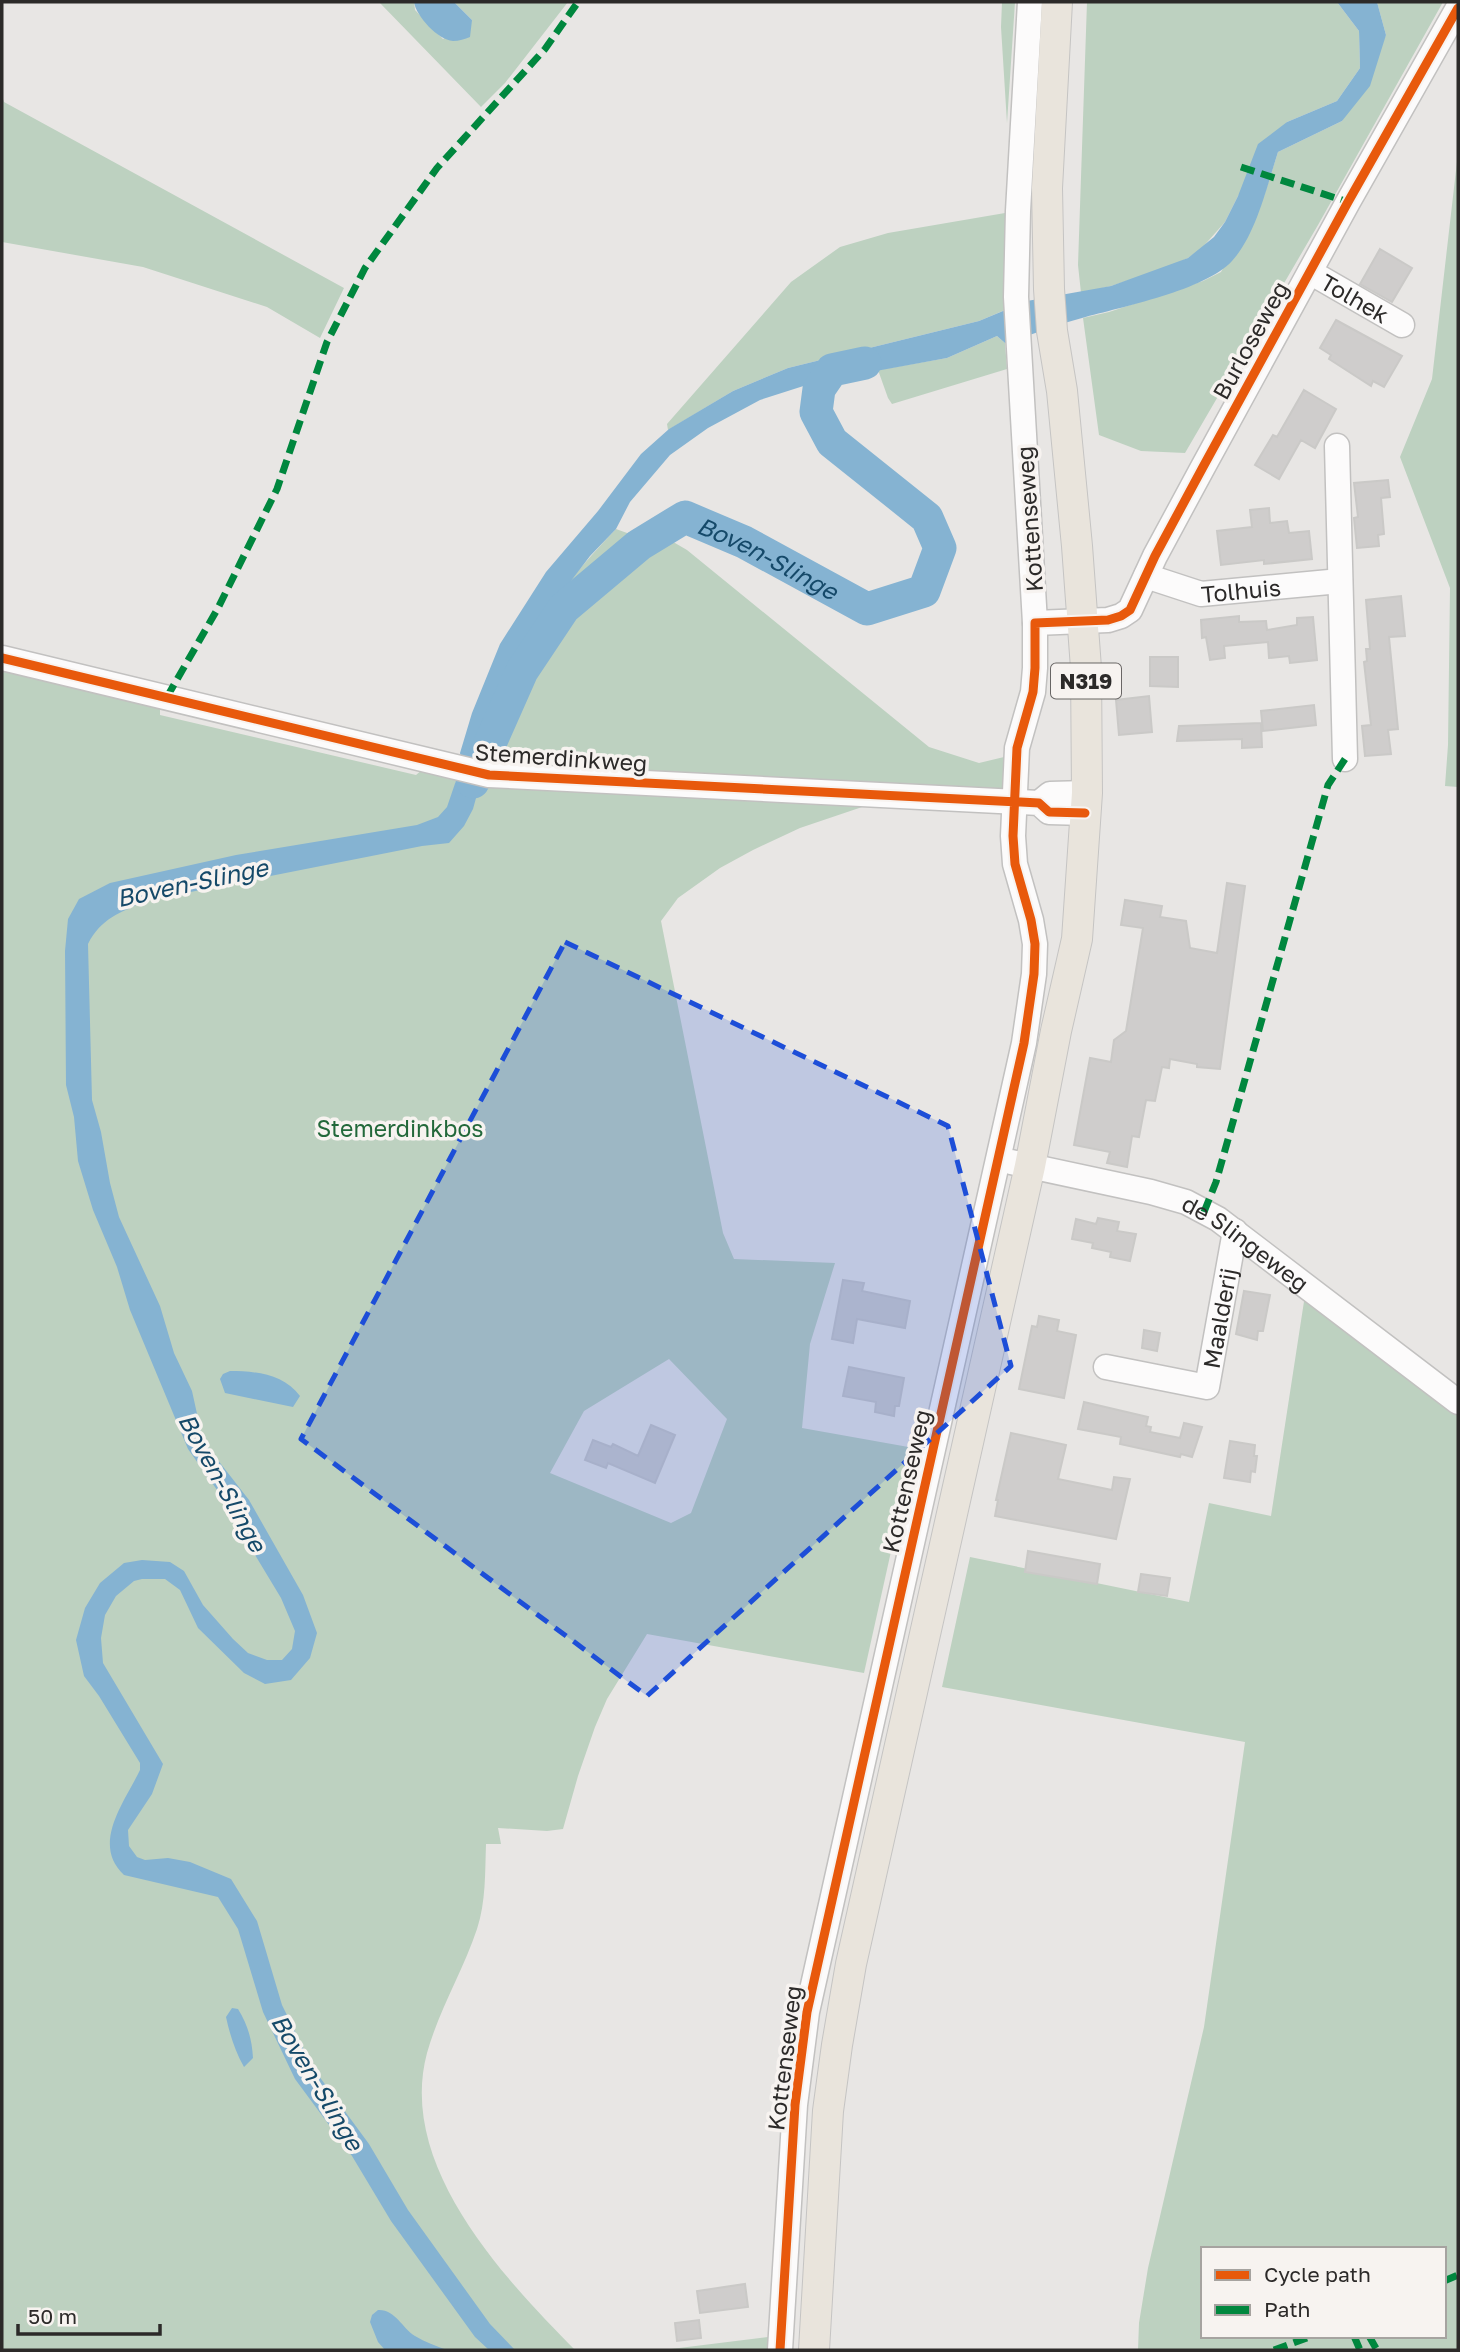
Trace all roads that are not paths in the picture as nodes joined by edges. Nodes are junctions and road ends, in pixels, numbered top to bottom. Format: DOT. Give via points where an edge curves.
graph roads {
  1 [pos="1030,2"];
  2 [pos="1057,2"];
  3 [pos="1458,8"];
  4 [pos="1310,272"];
  5 [pos="1402,325"];
  6 [pos="1337,446"];
  7 [pos="1146,576"];
  8 [pos="1340,581"];
  9 [pos="1060,622"];
  10 [pos="2,658"];
  11 [pos="1345,759"];
  12 [pos="1026,802"];
  13 [pos="1077,803"];
  14 [pos="998,1160"];
  15 [pos="1030,1166"];
  16 [pos="1235,1231"];
  17 [pos="1106,1367"];
  18 [pos="1458,1402"];
  19 [pos="921,1506"];
  20 [pos="951,1513"];
  21 [pos="780,2350"];
  22 [pos="814,2350"];
  1 -- 9 [label="street, Kottenseweg" via="1018,211 1018,341"];
  2 -- 9 [label="main road, Kottenseweg / N319" via="1047,188"];
  3 -- 4 [label="street, Burloseweg"];
  4 -- 5 [label="street, Tolhek"];
  4 -- 7 [label="street, Burloseweg"];
  6 -- 8 [label="street"];
  7 -- 8 [label="street, Tolhuis" via="1201,594"];
  7 -- 9 [label="street, Burloseweg" via="1130,610 1121,616"];
  8 -- 11 [label="street"];
  9 -- 12 [label="street, Kottenseweg" via="1035,668 1017,748"];
  9 -- 13 [label="main road, Kottenseweg / N319"];
  10 -- 12 [label="street, Stemerdinkweg" via="489,775"];
  12 -- 13 [label="street, Stemerdinkweg" via="1050,794"];
  12 -- 14 [label="street, Kottenseweg" via="1015,864 1031,920 1034,974"];
  13 -- 15 [label="main road, Kottenseweg / N319" via="1056,1031"];
  14 -- 15 [label="street, de Slingeweg"];
  14 -- 19 [label="street, Kottenseweg"];
  15 -- 16 [label="street, de Slingeweg" via="1186,1202"];
  15 -- 20 [label="main road, Kottenseweg / N319"];
  16 -- 17 [label="street, Maalderij" via="1207,1387"];
  16 -- 18 [label="street, de Slingeweg"];
  19 -- 20 [label="street"];
  19 -- 21 [label="street, Kottenseweg" via="807,2012 795,2105"];
  20 -- 22 [label="main road, Kottenseweg / N319" via="836,2045"];
}
